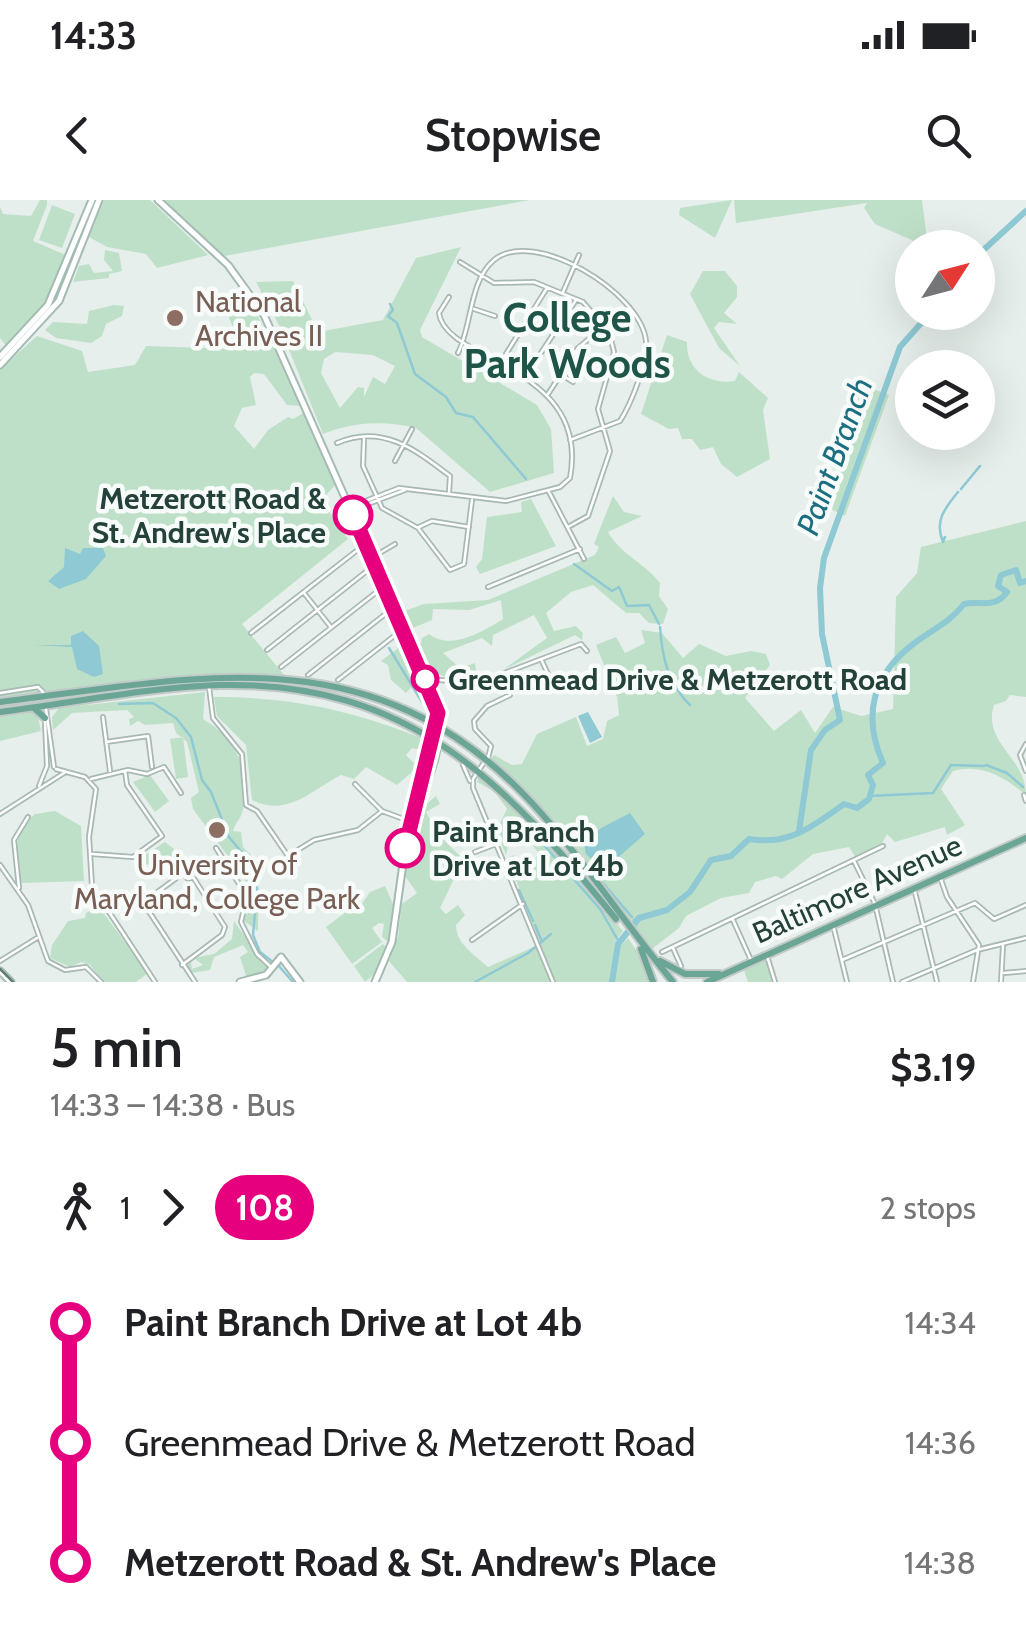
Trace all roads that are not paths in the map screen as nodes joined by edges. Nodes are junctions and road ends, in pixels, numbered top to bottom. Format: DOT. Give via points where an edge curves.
graph roads {
  1 [pos="95,200"];
  2 [pos="158,200"];
  3 [pos="578,255"];
  4 [pos="460,262"];
  5 [pos="573,267"];
  6 [pos="481,278"];
  7 [pos="547,288"];
  8 [pos="563,293"];
  9 [pos="448,297"];
  10 [pos="576,300"];
  11 [pos="472,309"];
  12 [pos="495,316"];
  13 [pos="606,326"];
  14 [pos="464,341"];
  15 [pos="458,353"];
  16 [pos="0,357"];
  17 [pos="500,363"];
  18 [pos="0,365"];
  19 [pos="561,374"];
  20 [pos="524,378"];
  21 [pos="573,382"];
  22 [pos="547,395"];
  23 [pos="412,429"];
  24 [pos="605,430"];
  25 [pos="364,438"];
  26 [pos="569,441"];
  27 [pos="406,442"];
  28 [pos="337,443"];
  29 [pos="395,461"];
  30 [pos="548,491"];
  31 [pos="448,495"];
  32 [pos="376,498"];
  33 [pos="472,499"];
  34 [pos="350,509"];
  35 [pos="469,527"];
  36 [pos="568,527"];
  37 [pos="418,528"];
  38 [pos="366,544"];
  39 [pos="395,544"];
  40 [pos="580,549"];
  41 [pos="584,559"];
  42 [pos="373,561"];
  43 [pos="384,586"];
  44 [pos="488,586"];
  45 [pos="303,592"];
  46 [pos="394,608"];
  47 [pos="317,610"];
  48 [pos="331,628"];
  49 [pos="403,629"];
  50 [pos="250,633"];
  51 [pos="267,650"];
  52 [pos="587,651"];
  53 [pos="541,659"];
  54 [pos="282,667"];
  55 [pos="208,676"];
  56 [pos="308,676"];
  57 [pos="338,680"];
  58 [pos="425,680"];
  59 [pos="208,686"];
  60 [pos="0,693"];
  61 [pos="45,701"];
  62 [pos="0,702"];
  63 [pos="67,704"];
  64 [pos="14,710"];
  65 [pos="0,712"];
  66 [pos="103,717"];
  67 [pos="46,718"];
  68 [pos="436,728"];
  69 [pos="435,739"];
  70 [pos="106,742"];
  71 [pos="1026,744"];
  72 [pos="486,758"];
  73 [pos="462,764"];
  74 [pos="47,766"];
  75 [pos="55,768"];
  76 [pos="152,769"];
  77 [pos="478,769"];
  78 [pos="125,771"];
  79 [pos="110,772"];
  80 [pos="1026,772"];
  81 [pos="65,773"];
  82 [pos="58,777"];
  83 [pos="44,778"];
  84 [pos="90,780"];
  85 [pos="48,783"];
  86 [pos="355,784"];
  87 [pos="472,785"];
  88 [pos="39,786"];
  89 [pos="181,794"];
  90 [pos="1024,795"];
  91 [pos="1026,801"];
  92 [pos="382,811"];
  93 [pos="0,814"];
  94 [pos="28,817"];
  95 [pos="409,820"];
  96 [pos="1026,838"];
  97 [pos="497,844"];
  98 [pos="883,846"];
  99 [pos="216,848"];
  100 [pos="475,852"];
  101 [pos="89,854"];
  102 [pos="854,860"];
  103 [pos="0,865"];
  104 [pos="14,873"];
  105 [pos="7,874"];
  106 [pos="940,875"];
  107 [pos="914,887"];
  108 [pos="21,894"];
  109 [pos="524,904"];
  110 [pos="875,904"];
  111 [pos="1026,905"];
  112 [pos="957,911"];
  113 [pos="732,918"];
  114 [pos="833,924"];
  115 [pos="924,925"];
  116 [pos="626,928"];
  117 [pos="39,937"];
  118 [pos="634,938"];
  119 [pos="1026,938"];
  120 [pos="472,940"];
  121 [pos="883,943"];
  122 [pos="1003,945"];
  123 [pos="672,946"];
  124 [pos="640,949"];
  125 [pos="980,950"];
  126 [pos="662,952"];
  127 [pos="767,954"];
  128 [pos="842,960"];
  129 [pos="0,961"];
  130 [pos="752,961"];
  131 [pos="182,965"];
  132 [pos="681,966"];
  133 [pos="739,967"];
  134 [pos="272,968"];
  135 [pos="934,968"];
  136 [pos="0,971"];
  137 [pos="1026,971"];
  138 [pos="1002,972"];
  139 [pos="725,974"];
  140 [pos="670,980"];
  141 [pos="254,981"];
  142 [pos="12,982"];
  143 [pos="100,982"];
  144 [pos="155,982"];
  145 [pos="195,982"];
  146 [pos="240,982"];
  147 [pos="300,982"];
  148 [pos="375,982"];
  149 [pos="553,982"];
  150 [pos="652,982"];
  151 [pos="707,982"];
  152 [pos="730,982"];
  153 [pos="774,982"];
  154 [pos="848,982"];
  155 [pos="893,982"];
  156 [pos="902,982"];
  157 [pos="937,982"];
  158 [pos="973,982"];
  159 [pos="1000,982"];
  1 -- 16 [label="street" via="48,305"];
  1 -- 18 [label="street" via="60,301"];
  2 -- 34 [label="street" via="222,258 260,307"];
  3 -- 5 [label="street"];
  4 -- 6 [label="street"];
  5 -- 6 [label="street" via="518,250 496,258"];
  5 -- 8 [label="street"];
  5 -- 24 [label="street" via="613,288 646,340 626,412"];
  6 -- 7 [label="street"];
  6 -- 11 [label="street"];
  7 -- 8 [label="street"];
  7 -- 17 [label="street"];
  8 -- 10 [label="street"];
  9 -- 14 [label="street" via="440,321"];
  10 -- 13 [label="street"];
  10 -- 20 [label="street"];
  11 -- 12 [label="street"];
  11 -- 14 [label="street"];
  13 -- 19 [label="street" via="582,344"];
  13 -- 24 [label="street" via="614,352 598,409"];
  14 -- 15 [label="street"];
  14 -- 17 [label="street"];
  17 -- 20 [label="street"];
  19 -- 21 [label="street"];
  19 -- 22 [label="street"];
  20 -- 22 [label="street"];
  22 -- 26 [label="street" via="565,420"];
  23 -- 27 [label="street"];
  24 -- 26 [label="street"];
  24 -- 36 [label="street" via="610,454 588,516"];
  25 -- 27 [label="street"];
  25 -- 28 [label="street"];
  25 -- 32 [label="street" via="363,466"];
  26 -- 30 [label="street" via="570,478"];
  27 -- 29 [label="street"];
  27 -- 31 [label="street" via="450,476"];
  30 -- 33 [label="street" via="502,502"];
  30 -- 36 [label="street"];
  31 -- 32 [label="street" via="406,490"];
  31 -- 33 [label="street"];
  32 -- 34 [label="street"];
  32 -- 37 [label="street"];
  33 -- 35 [label="street"];
  34 -- 38 [label="street"];
  35 -- 37 [label="street" via="432,521"];
  35 -- 37 [label="street" via="464,564 452,570"];
  36 -- 40 [label="street"];
  38 -- 42 [label="street"];
  38 -- 45 [label="street"];
  39 -- 42 [label="street"];
  40 -- 41 [label="street"];
  40 -- 44 [label="street"];
  42 -- 43 [label="street"];
  42 -- 47 [label="street"];
  43 -- 46 [label="street"];
  43 -- 48 [label="street"];
  45 -- 47 [label="street"];
  45 -- 50 [label="street"];
  46 -- 49 [label="street"];
  46 -- 56 [label="street"];
  47 -- 48 [label="street"];
  47 -- 51 [label="street"];
  48 -- 54 [label="street"];
  49 -- 57 [label="street"];
  49 -- 58 [label="street"];
  52 -- 53 [label="street" via="581,644"];
  53 -- 58 [label="street" via="478,684"];
  53 -- 72 [label="street" via="548,674 508,691 510,696 476,718 476,729 491,746"];
  55 -- 59 [label="street"];
  55 -- 61 [label="main road"];
  55 -- 68 [label="main road" via="324,684"];
  58 -- 68 [label="street"];
  59 -- 63 [label="main road"];
  59 -- 69 [label="main road" via="322,694"];
  59 -- 92 [label="street" via="213,718 242,754 246,805 288,856 314,840 358,830"];
  60 -- 61 [label="street" via="38,686"];
  61 -- 62 [label="main road"];
  61 -- 63 [label="main road"];
  61 -- 64 [label="main road"];
  61 -- 67 [label="street"];
  63 -- 67 [label="main road"];
  64 -- 65 [label="main road"];
  64 -- 67 [label="main road" via="36,709"];
  66 -- 70 [label="street"];
  67 -- 74 [label="street"];
  67 -- 75 [label="street"];
  68 -- 69 [label="street"];
  68 -- 72 [label="main road"];
  69 -- 77 [label="main road"];
  69 -- 95 [label="street" via="431,774"];
  70 -- 76 [label="street" via="148,736"];
  70 -- 79 [label="street"];
  71 -- 80 [label="street" via="1020,758"];
  72 -- 77 [label="street"];
  72 -- 116 [label="main road" via="536,808"];
  73 -- 87 [label="street"];
  74 -- 75 [label="street"];
  74 -- 83 [label="street"];
  75 -- 81 [label="street"];
  75 -- 82 [label="street"];
  76 -- 78 [label="street"];
  76 -- 89 [label="street" via="165,767"];
  77 -- 87 [label="street"];
  77 -- 116 [label="main road" via="528,814"];
  78 -- 79 [label="street"];
  78 -- 101 [label="street" via="127,785 162,834 133,857"];
  79 -- 84 [label="street"];
  81 -- 82 [label="street"];
  81 -- 84 [label="street"];
  82 -- 85 [label="street"];
  83 -- 85 [label="street"];
  83 -- 88 [label="street"];
  84 -- 101 [label="street" via="98,798"];
  85 -- 88 [label="street"];
  86 -- 92 [label="street"];
  87 -- 97 [label="street"];
  88 -- 93 [label="street"];
  90 -- 91 [label="street"];
  92 -- 95 [label="street"];
  94 -- 104 [label="street" via="15,834"];
  95 -- 148 [label="street" via="392,942"];
  96 -- 106 [label="main road, Baltimore Avenue"];
  97 -- 100 [label="street"];
  97 -- 109 [label="street"];
  98 -- 102 [label="street"];
  99 -- 134 [label="street" via="245,890 242,925"];
  101 -- 144 [label="street" via="96,897"];
  102 -- 110 [label="street"];
  102 -- 113 [label="street"];
  103 -- 105 [label="street"];
  104 -- 105 [label="street"];
  104 -- 108 [label="street"];
  105 -- 108 [label="street"];
  106 -- 107 [label="main road, Baltimore Avenue"];
  106 -- 112 [label="street"];
  107 -- 110 [label="main road, Baltimore Avenue"];
  107 -- 115 [label="street"];
  108 -- 117 [label="street"];
  109 -- 120 [label="street"];
  109 -- 149 [label="street"];
  110 -- 114 [label="main road, Baltimore Avenue"];
  110 -- 121 [label="street"];
  111 -- 112 [label="street" via="994,919 978,903"];
  112 -- 115 [label="street"];
  112 -- 125 [label="street"];
  113 -- 123 [label="street"];
  113 -- 130 [label="street"];
  114 -- 127 [label="main road, Baltimore Avenue"];
  114 -- 128 [label="street"];
  115 -- 121 [label="street"];
  115 -- 135 [label="street"];
  116 -- 118 [label="main road"];
  117 -- 129 [label="street"];
  117 -- 143 [label="street" via="50,963 67,970 86,966"];
  118 -- 124 [label="main road"];
  118 -- 139 [label="main road" via="676,972"];
  118 -- 140 [label="main road"];
  119 -- 122 [label="street"];
  121 -- 128 [label="street"];
  121 -- 155 [label="street"];
  122 -- 125 [label="street"];
  122 -- 138 [label="street"];
  123 -- 126 [label="street"];
  123 -- 132 [label="street"];
  124 -- 140 [label="main road"];
  124 -- 150 [label="main road"];
  125 -- 135 [label="street"];
  125 -- 158 [label="street"];
  127 -- 130 [label="main road, Baltimore Avenue"];
  127 -- 153 [label="street"];
  128 -- 154 [label="street"];
  130 -- 133 [label="main road, Baltimore Avenue"];
  131 -- 131 [label="street" via="225,928 193,876 188,880 183,873 146,907"];
  131 -- 145 [label="street"];
  133 -- 139 [label="main road, Baltimore Avenue"];
  133 -- 152 [label="main road"];
  134 -- 141 [label="street"];
  134 -- 147 [label="street" via="281,957"];
  135 -- 156 [label="street"];
  135 -- 157 [label="street"];
  136 -- 142 [label="street"];
  137 -- 138 [label="street"];
  138 -- 159 [label="street"];
  139 -- 151 [label="main road, Baltimore Avenue"];
  141 -- 146 [label="street"];
}
